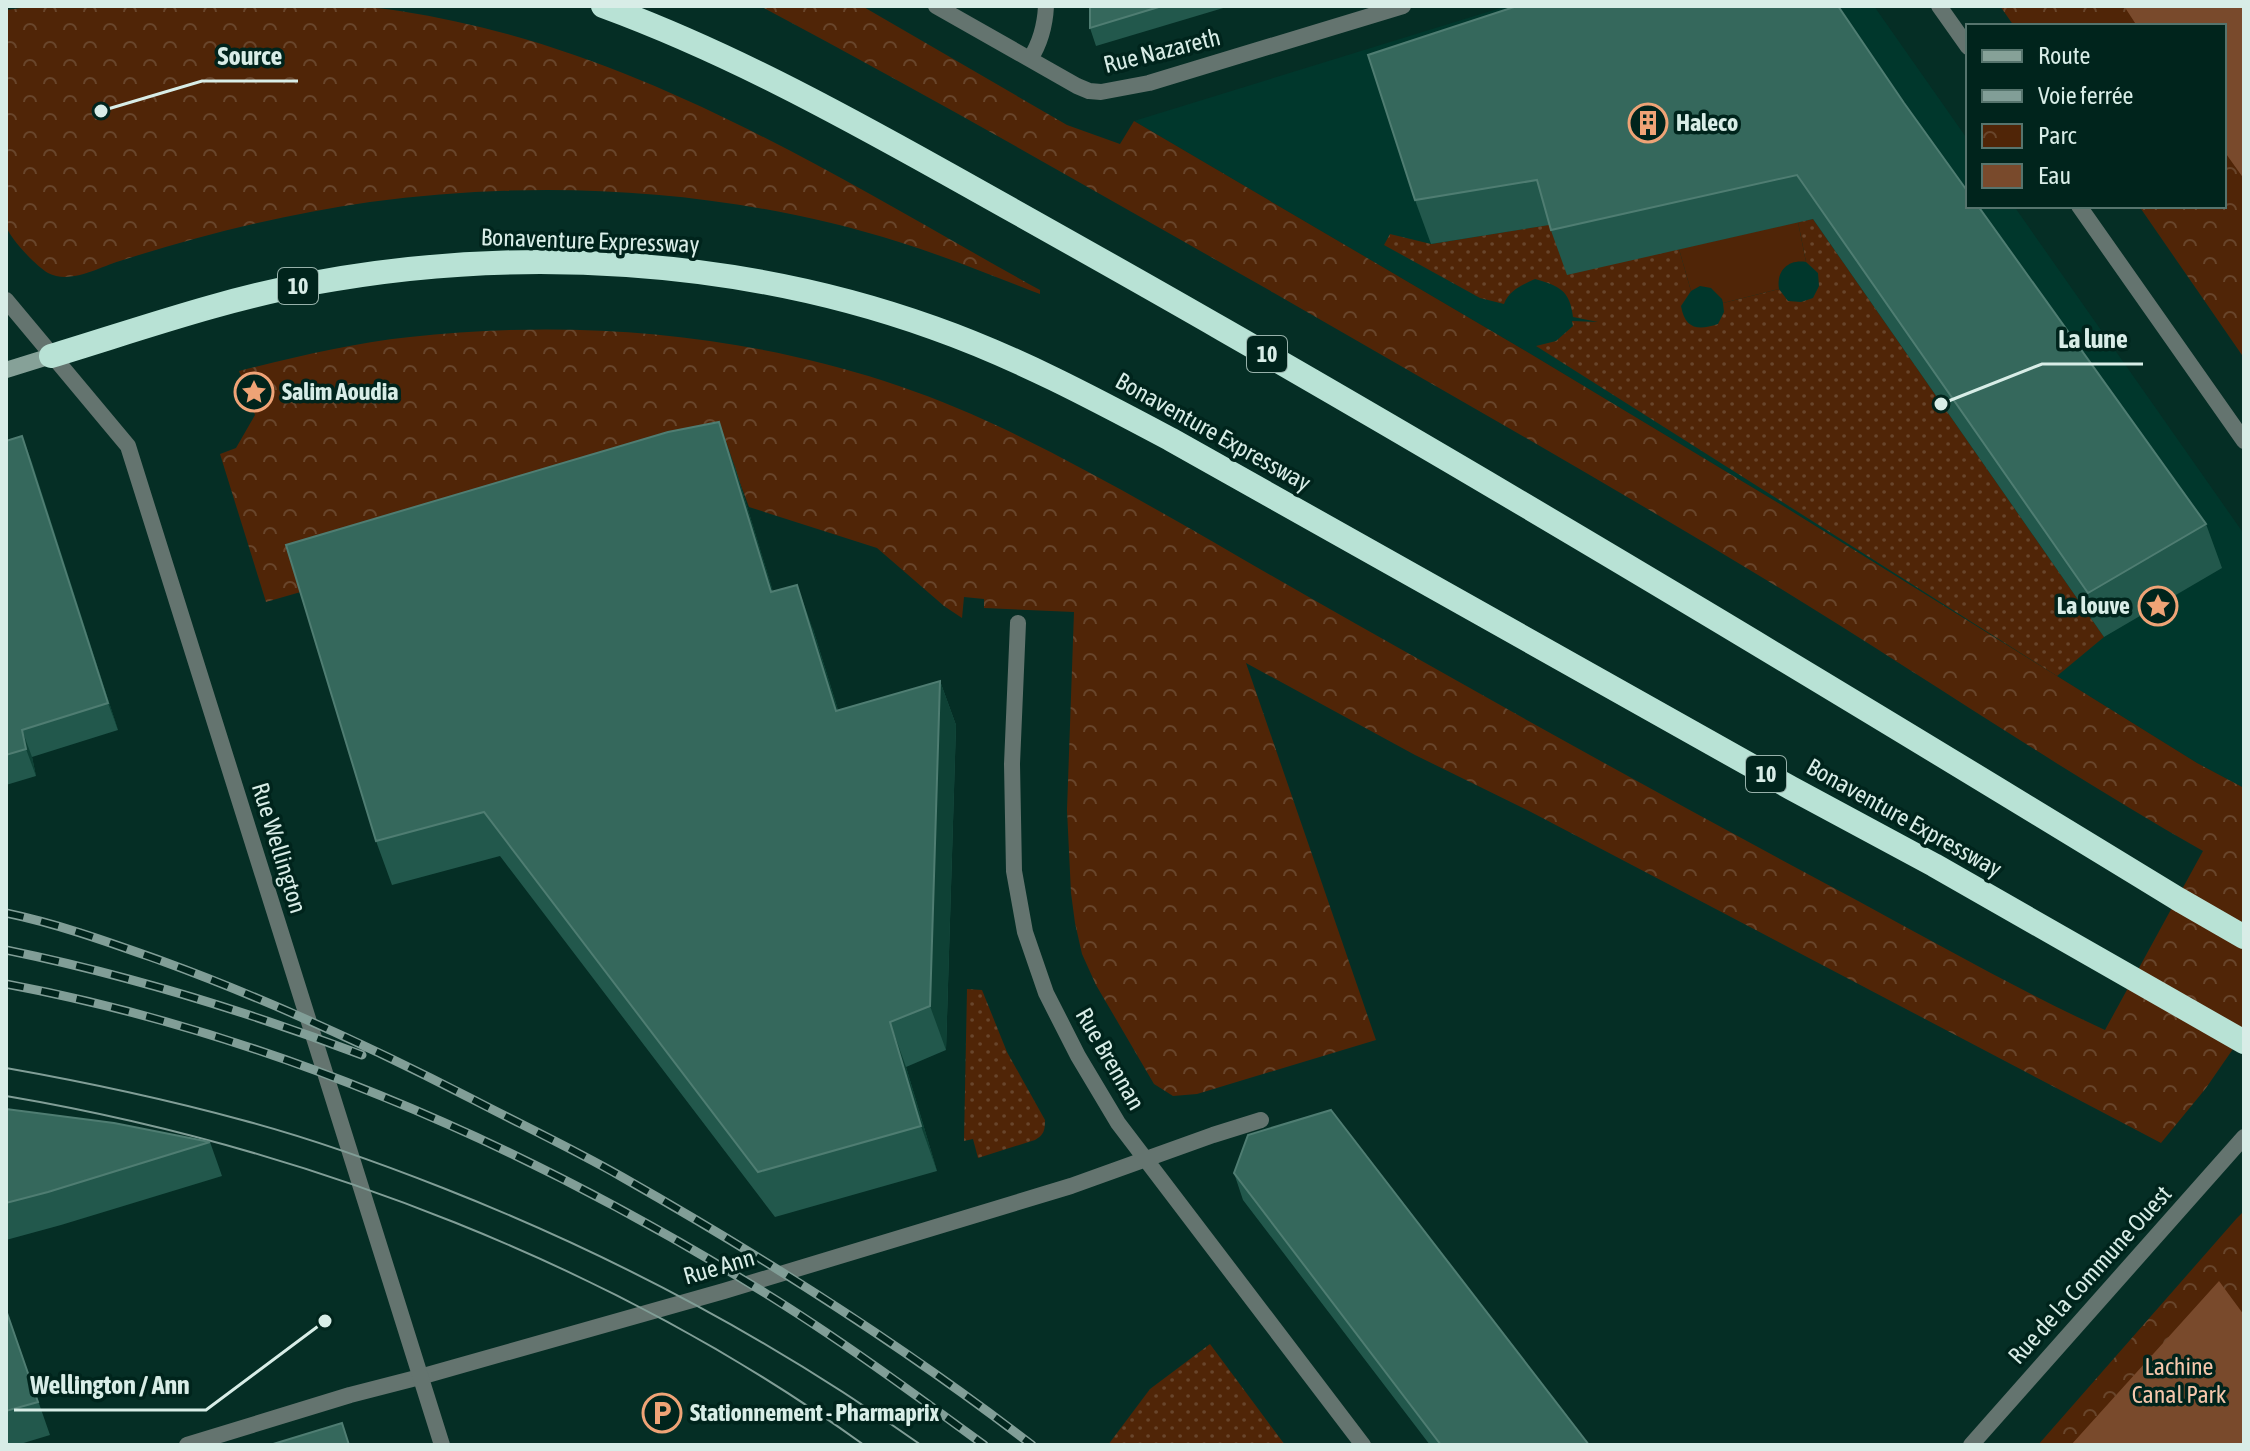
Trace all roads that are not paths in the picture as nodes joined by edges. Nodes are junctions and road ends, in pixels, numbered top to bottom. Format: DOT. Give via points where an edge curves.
graph roads {
  1 [pos="603,6"];
  2 [pos="936,6"];
  3 [pos="1046,6"];
  4 [pos="1403,6"];
  5 [pos="1939,6"];
  6 [pos="1966,44"];
  7 [pos="1030,59"];
  8 [pos="2080,208"];
  9 [pos="6,300"];
  10 [pos="51,356"];
  11 [pos="6,370"];
  12 [pos="2244,441"];
  13 [pos="1018,623"];
  14 [pos="2244,937"];
  15 [pos="2244,1042"];
  16 [pos="1261,1120"];
  17 [pos="2244,1137"];
  18 [pos="1146,1160"];
  19 [pos="420,1377"];
  20 [pos="187,1445"];
  21 [pos="442,1445"];
  22 [pos="1363,1445"];
  23 [pos="1971,1445"];
  1 -- 14 [label="highway, 10" via="767,77 1133,276 1429,447"];
  2 -- 7 [label="street, Rue Nazareth"];
  3 -- 7 [label="street" via="1045,24"];
  4 -- 7 [label="street, Rue Nazareth" via="1114,91 1089,91"];
  5 -- 6 [label="street"];
  8 -- 12 [label="street"];
  9 -- 10 [label="street, Rue Wellington"];
  10 -- 11 [label="main road"];
  10 -- 15 [label="highway, Bonaventure Expressway / 10" via="265,293 359,275 456,265 689,270 775,285 932,327 1100,401"];
  10 -- 19 [label="street, Rue Wellington" via="128,446"];
  13 -- 18 [label="street, Rue Brennan" via="1012,814 1021,913 1056,1013 1107,1106"];
  16 -- 18 [label="street, Rue Ann"];
  17 -- 23 [label="street, Rue de la Commune Ouest"];
  18 -- 19 [label="street, Rue Ann" via="832,1259"];
  18 -- 22 [label="street, Rue Brennan"];
  19 -- 20 [label="street, Rue Ann"];
  19 -- 21 [label="street, Rue Wellington"];
}
